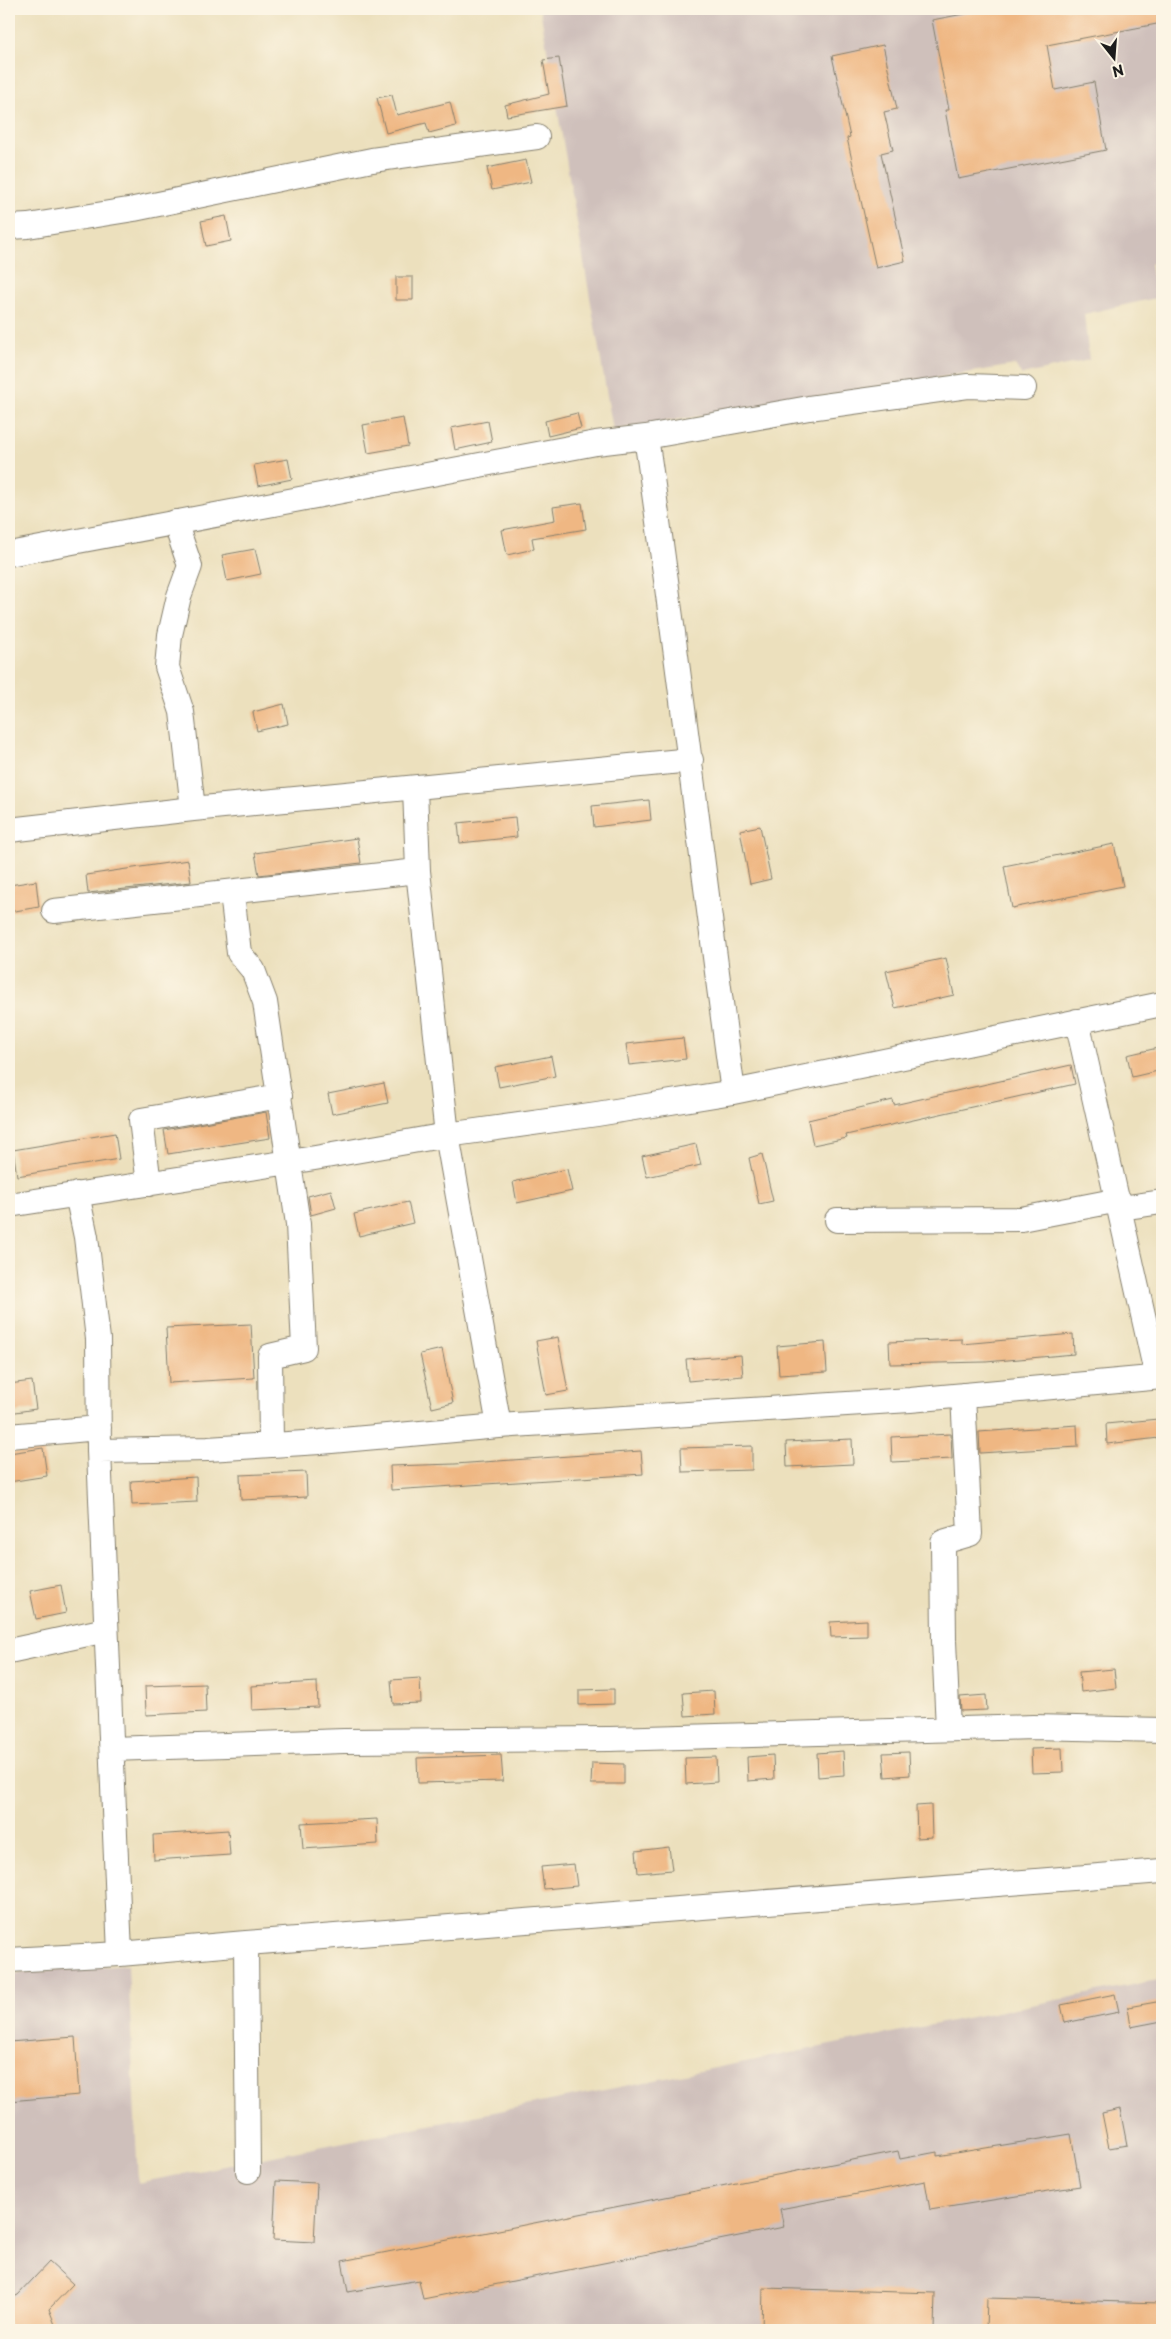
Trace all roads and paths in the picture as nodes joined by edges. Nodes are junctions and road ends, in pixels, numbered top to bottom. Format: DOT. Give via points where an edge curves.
graph roads {
  1 [pos="537,137"];
  2 [pos="9,227"];
  3 [pos="1024,388"];
  4 [pos="646,436"];
  5 [pos="175,522"];
  6 [pos="9,554"];
  7 [pos="691,760"];
  8 [pos="415,788"];
  9 [pos="193,809"];
  10 [pos="9,830"];
  11 [pos="418,871"];
  12 [pos="232,892"];
  13 [pos="54,912"];
  14 [pos="1162,1004"];
  15 [pos="1077,1022"];
  16 [pos="733,1092"];
  17 [pos="280,1096"];
  18 [pos="447,1135"];
  19 [pos="288,1162"];
  20 [pos="149,1184"];
  21 [pos="77,1194"];
  22 [pos="1162,1202"];
  23 [pos="1120,1204"];
  24 [pos="9,1205"];
  25 [pos="837,1220"];
  26 [pos="1160,1377"];
  27 [pos="963,1395"];
  28 [pos="500,1426"];
  29 [pos="99,1428"];
  30 [pos="9,1436"];
  31 [pos="271,1445"];
  32 [pos="99,1451"];
  33 [pos="106,1630"];
  34 [pos="9,1651"];
  35 [pos="948,1729"];
  36 [pos="1162,1730"];
  37 [pos="112,1749"];
  38 [pos="1162,1871"];
  39 [pos="246,1942"];
  40 [pos="120,1954"];
  41 [pos="9,1960"];
  42 [pos="248,2171"];
  1 -- 2 [label="street" via="372,160 134,209"];
  3 -- 4 [label="street" via="968,386 809,408"];
  4 -- 5 [label="street" via="596,442"];
  4 -- 7 [label="street"];
  5 -- 6 [label="street"];
  5 -- 9 [label="street" via="190,566 179,596 167,667 182,712"];
  7 -- 8 [label="street"];
  7 -- 16 [label="street"];
  8 -- 9 [label="street"];
  8 -- 11 [label="street"];
  9 -- 10 [label="street"];
  11 -- 12 [label="street"];
  11 -- 18 [label="street"];
  12 -- 13 [label="street"];
  12 -- 17 [label="street" via="239,953 253,970 264,1002"];
  14 -- 15 [label="street"];
  15 -- 16 [label="street"];
  15 -- 23 [label="street"];
  16 -- 18 [label="street"];
  17 -- 19 [label="street"];
  17 -- 20 [label="street" via="140,1120"];
  18 -- 19 [label="street"];
  18 -- 28 [label="street"];
  19 -- 20 [label="street"];
  19 -- 31 [label="street" via="298,1224 304,1348 270,1356"];
  20 -- 21 [label="street"];
  21 -- 24 [label="street"];
  21 -- 29 [label="street" via="86,1237 98,1339"];
  22 -- 23 [label="street"];
  23 -- 25 [label="street" via="1022,1219"];
  23 -- 26 [label="street"];
  26 -- 27 [label="street"];
  27 -- 28 [label="street"];
  27 -- 35 [label="street" via="970,1534 943,1542"];
  28 -- 31 [label="street"];
  29 -- 30 [label="street"];
  29 -- 32 [label="street"];
  31 -- 32 [label="street"];
  32 -- 33 [label="street"];
  33 -- 34 [label="street"];
  33 -- 37 [label="street"];
  35 -- 36 [label="street"];
  35 -- 37 [label="street"];
  37 -- 40 [label="street"];
  38 -- 39 [label="street"];
  39 -- 40 [label="street"];
  39 -- 42 [label="street"];
  40 -- 41 [label="street"];
}
